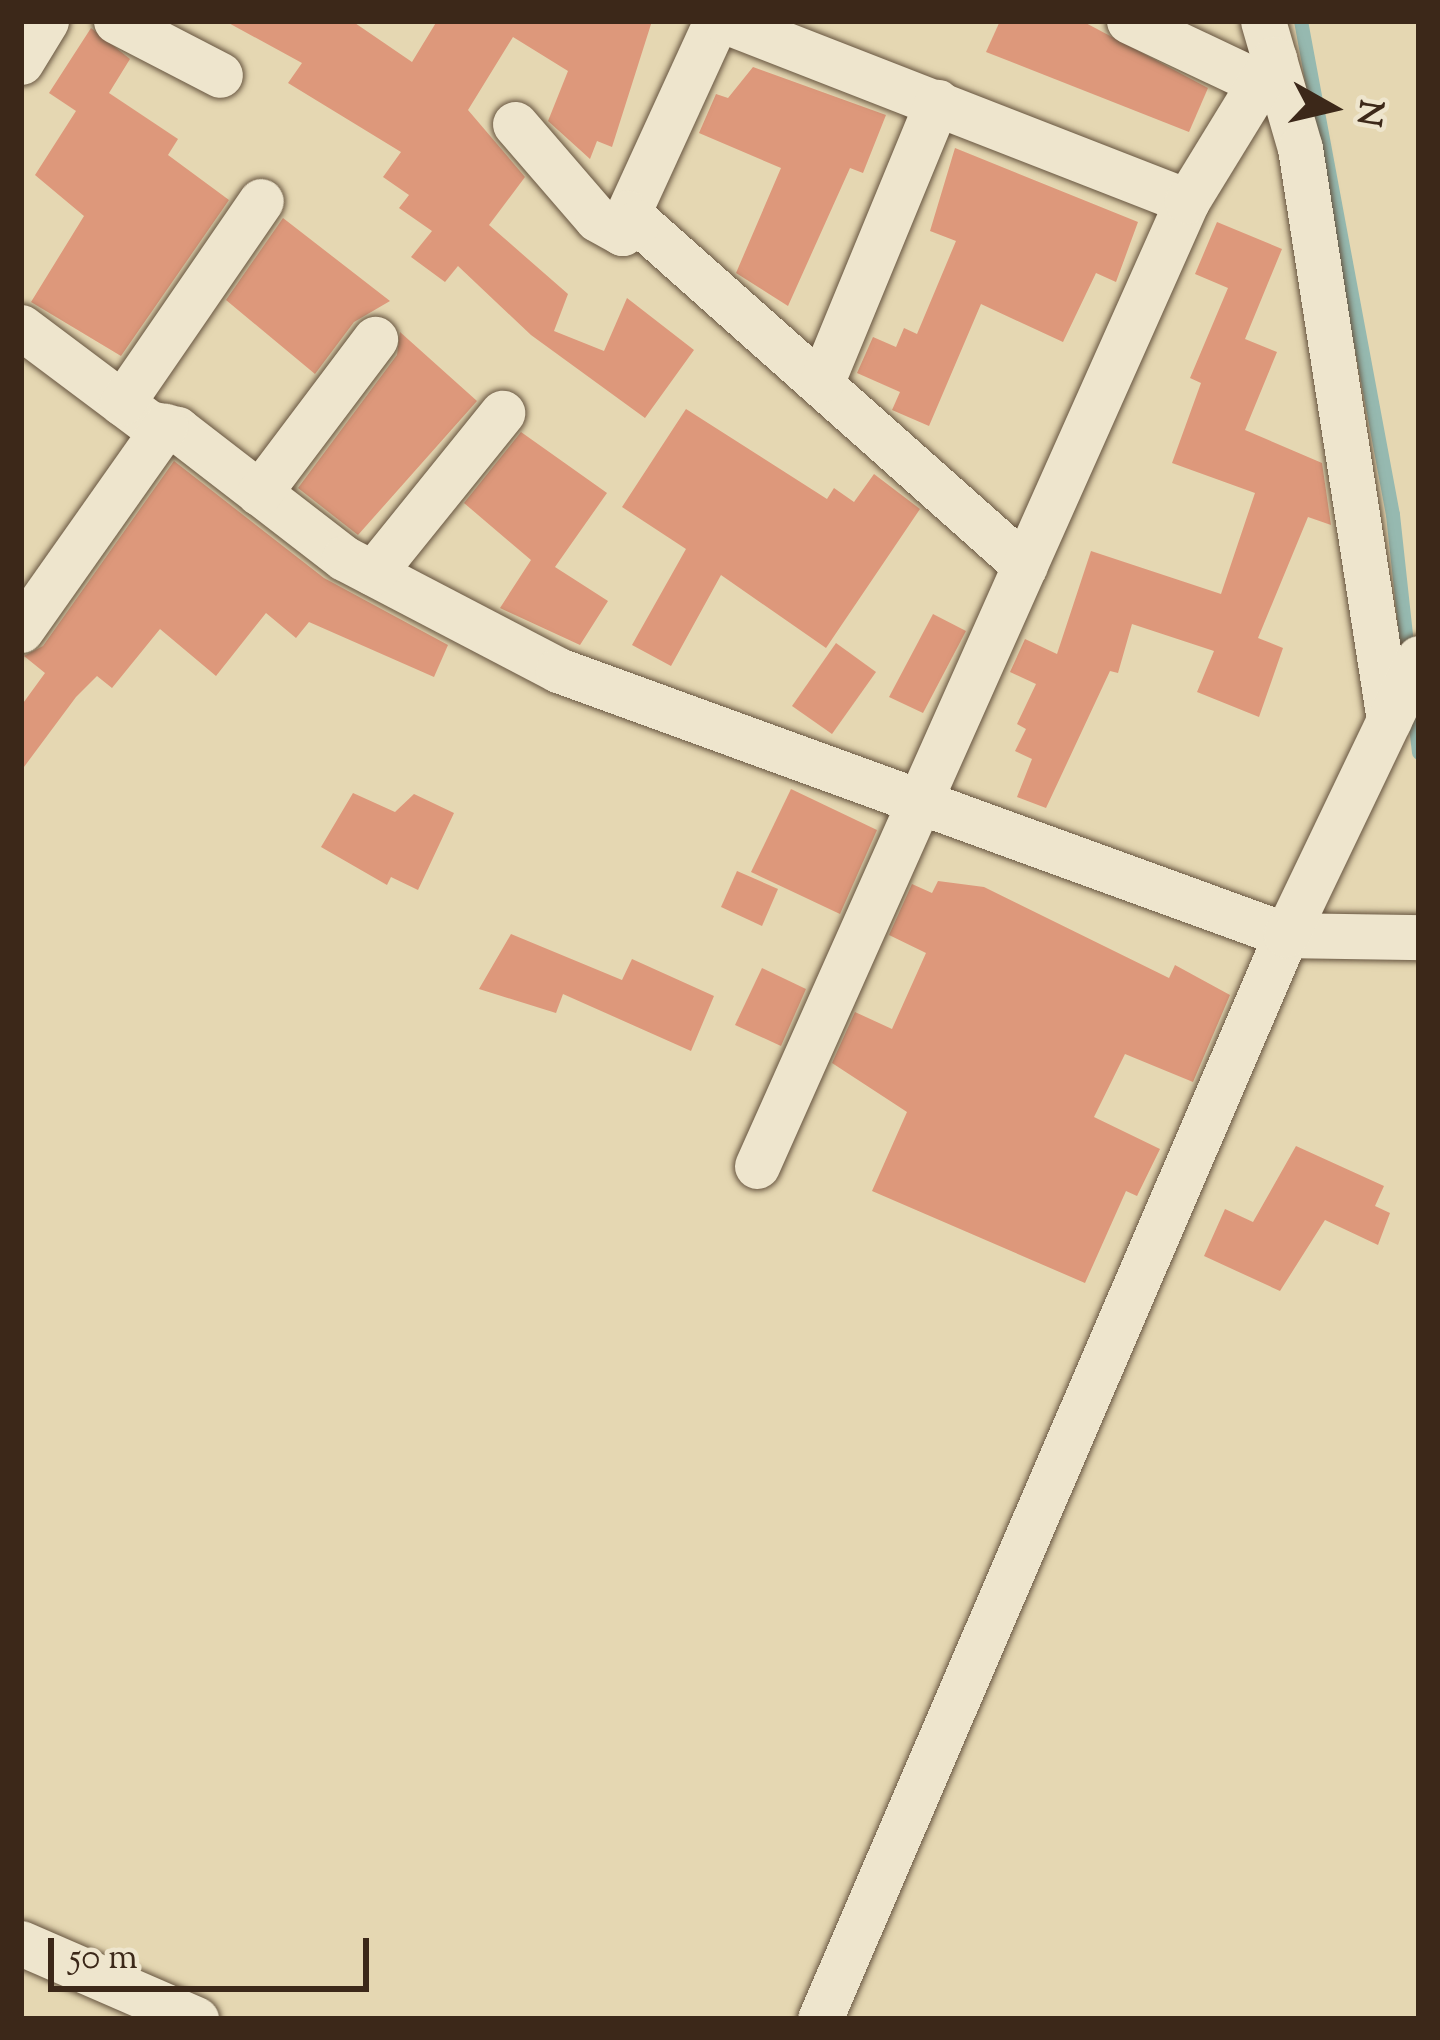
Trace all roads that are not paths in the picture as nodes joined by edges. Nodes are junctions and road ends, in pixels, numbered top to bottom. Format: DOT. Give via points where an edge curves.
graph roads {
  1 [pos="46,21"];
  2 [pos="116,21"];
  3 [pos="721,21"];
  4 [pos="1130,21"];
  5 [pos="1266,54"];
  6 [pos="21,62"];
  7 [pos="220,75"];
  8 [pos="937,102"];
  9 [pos="515,124"];
  10 [pos="261,201"];
  11 [pos="1187,201"];
  12 [pos="638,222"];
  13 [pos="21,327"];
  14 [pos="375,339"];
  15 [pos="823,379"];
  16 [pos="122,404"];
  17 [pos="502,413"];
  18 [pos="165,426"];
  19 [pos="259,493"];
  20 [pos="1025,566"];
  21 [pos="373,573"];
  22 [pos="21,630"];
  23 [pos="1419,658"];
  24 [pos="1389,720"];
  25 [pos="919,804"];
  26 [pos="1286,935"];
  27 [pos="1419,937"];
  28 [pos="757,1166"];
  29 [pos="21,1943"];
  30 [pos="196,2019"];
  31 [pos="820,2019"];
  1 -- 6 [label="street"];
  2 -- 7 [label="street"];
  3 -- 8 [label="street"];
  3 -- 12 [label="street" via="628,213"];
  4 -- 5 [label="street"];
  5 -- 11 [label="street"];
  5 -- 24 [label="street" via="1300,148"];
  8 -- 11 [label="street"];
  8 -- 15 [label="street"];
  9 -- 12 [label="street" via="597,219 622,233"];
  10 -- 16 [label="street"];
  11 -- 20 [label="street"];
  12 -- 15 [label="street" via="782,355"];
  13 -- 16 [label="street"];
  14 -- 19 [label="street"];
  15 -- 20 [label="street"];
  16 -- 18 [label="street"];
  17 -- 21 [label="street"];
  18 -- 19 [label="street"];
  18 -- 22 [label="street"];
  19 -- 21 [label="street"];
  20 -- 25 [label="street"];
  21 -- 25 [label="street" via="558,670"];
  23 -- 24 [label="street"];
  24 -- 26 [label="street"];
  25 -- 26 [label="street"];
  25 -- 28 [label="street"];
  26 -- 27 [label="street"];
  26 -- 31 [label="street"];
  29 -- 30 [label="street"];
}
